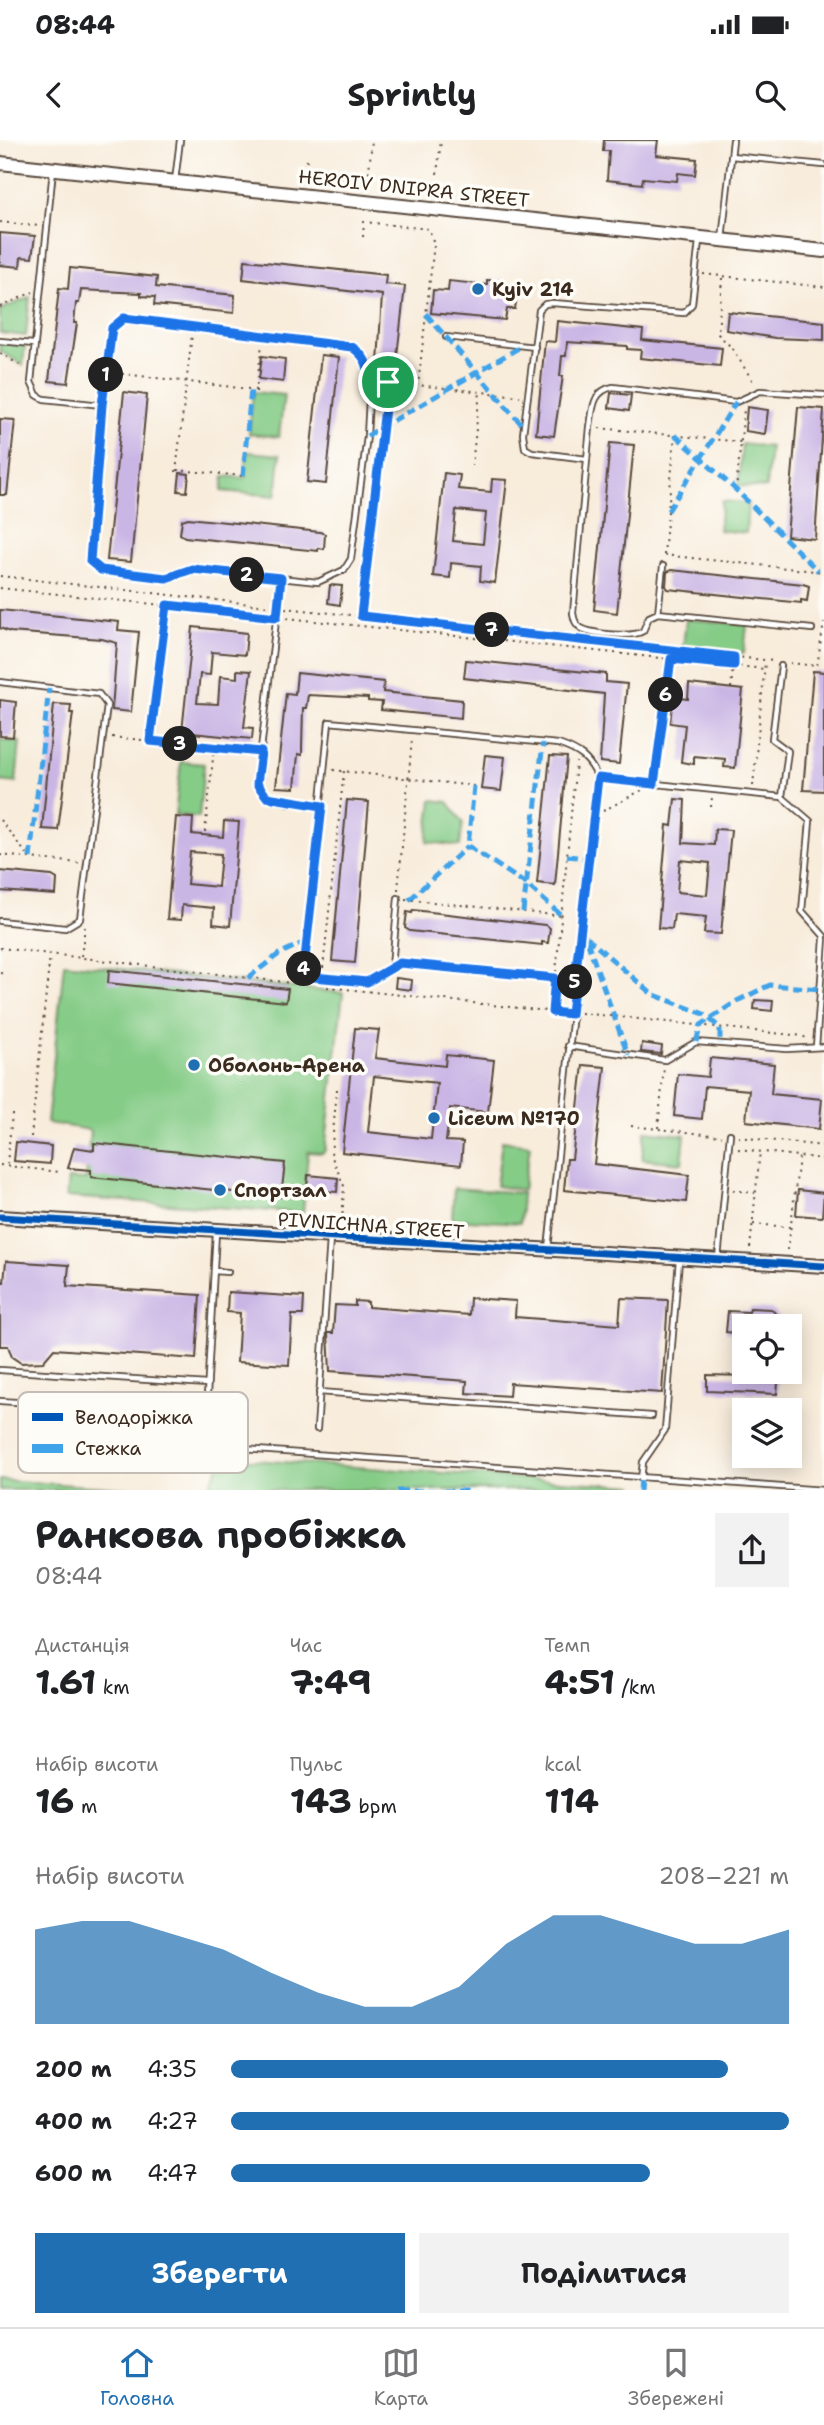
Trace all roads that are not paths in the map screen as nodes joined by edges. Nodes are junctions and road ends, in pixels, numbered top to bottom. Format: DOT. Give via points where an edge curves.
graph roads {
  1 [pos="180,140"];
  2 [pos="733,140"];
  3 [pos="731,156"];
  4 [pos="0,163"];
  5 [pos="824,165"];
  6 [pos="53,169"];
  7 [pos="175,182"];
  8 [pos="699,237"];
  9 [pos="722,240"];
  10 [pos="824,251"];
  11 [pos="446,337"];
  12 [pos="0,341"];
  13 [pos="34,344"];
  14 [pos="535,347"];
  15 [pos="824,395"];
  16 [pos="102,405"];
  17 [pos="587,459"];
  18 [pos="663,566"];
  19 [pos="281,578"];
  20 [pos="658,613"];
  21 [pos="811,629"];
  22 [pos="780,666"];
  23 [pos="0,682"];
  24 [pos="598,778"];
  25 [pos="782,797"];
  26 [pos="322,806"];
  27 [pos="398,898"];
  28 [pos="0,921"];
  29 [pos="824,938"];
  30 [pos="392,966"];
  31 [pos="575,981"];
  32 [pos="568,1046"];
  33 [pos="816,1047"];
  34 [pos="824,1047"];
  35 [pos="730,1134"];
  36 [pos="0,1217"];
  37 [pos="216,1231"];
  38 [pos="331,1238"];
  39 [pos="548,1252"];
  40 [pos="679,1258"];
  41 [pos="718,1261"];
  42 [pos="824,1266"];
  43 [pos="214,1271"];
  44 [pos="228,1272"];
  45 [pos="0,1370"];
  46 [pos="207,1384"];
  47 [pos="207,1392"];
  48 [pos="319,1392"];
  49 [pos="0,1401"];
  50 [pos="18,1402"];
  51 [pos="652,1416"];
  52 [pos="317,1429"];
  53 [pos="248,1450"];
  54 [pos="641,1479"];
  55 [pos="824,1490"];
  1 -- 7 [label="lane"];
  2 -- 3 [label="lane"];
  3 -- 5 [label="lane"];
  3 -- 9 [label="lane"];
  4 -- 6 [label="main road, HEROIV DNIPRA STREET"];
  6 -- 7 [label="main road, HEROIV DNIPRA STREET"];
  6 -- 13 [label="lane"];
  7 -- 8 [label="main road, HEROIV DNIPRA STREET"];
  8 -- 9 [label="main road, HEROIV DNIPRA STREET"];
  8 -- 14 [label="lane" via="692,304 684,313 545,304 539,310"];
  9 -- 10 [label="main road, HEROIV DNIPRA STREET"];
  11 -- 14 [label="lane"];
  12 -- 13 [label="lane"];
  13 -- 16 [label="lane" via="33,389 44,399"];
  14 -- 17 [label="lane" via="525,448"];
  15 -- 17 [label="lane" via="760,391 736,401 606,388 596,396"];
  16 -- 19 [label="lane" via="88,554 95,566 166,578 192,569"];
  16 -- 19 [label="lane" via="112,328 124,318 352,347 362,354 370,380 367,436 351,559 344,570 318,582"];
  17 -- 20 [label="lane" via="574,619 587,630 633,636"];
  18 -- 20 [label="lane"];
  19 -- 26 [label="lane" via="257,784 267,797"];
  20 -- 21 [label="lane"];
  22 -- 25 [label="lane" via="772,738 788,751"];
  23 -- 28 [label="lane" via="103,696 107,705 80,919 65,928"];
  24 -- 25 [label="lane"];
  24 -- 26 [label="lane" via="592,764 577,750 558,744 329,722"];
  24 -- 31 [label="lane"];
  25 -- 29 [label="lane" via="810,821 802,911"];
  26 -- 30 [label="lane" via="303,976 367,982"];
  27 -- 30 [label="lane"];
  29 -- 33 [label="lane"];
  30 -- 31 [label="lane" via="400,963"];
  31 -- 32 [label="lane"];
  32 -- 33 [label="lane" via="665,1060 696,1042"];
  32 -- 39 [label="lane"];
  33 -- 34 [label="lane"];
  35 -- 41 [label="lane"];
  36 -- 37 [label="main road, PIVNICHNA STREET"];
  37 -- 38 [label="main road, PIVNICHNA STREET"];
  37 -- 43 [label="lane"];
  38 -- 39 [label="main road, PIVNICHNA STREET"];
  38 -- 48 [label="lane"];
  39 -- 40 [label="main road, PIVNICHNA STREET"];
  40 -- 41 [label="main road, PIVNICHNA STREET"];
  40 -- 54 [label="lane" via="666,1430 643,1462"];
  41 -- 42 [label="main road, PIVNICHNA STREET"];
  43 -- 44 [label="lane"];
  43 -- 46 [label="lane"];
  45 -- 46 [label="lane"];
  46 -- 47 [label="lane"];
  48 -- 51 [label="lane"];
  48 -- 52 [label="lane"];
  49 -- 50 [label="lane"];
  53 -- 54 [label="lane"];
  54 -- 55 [label="lane"];
}
